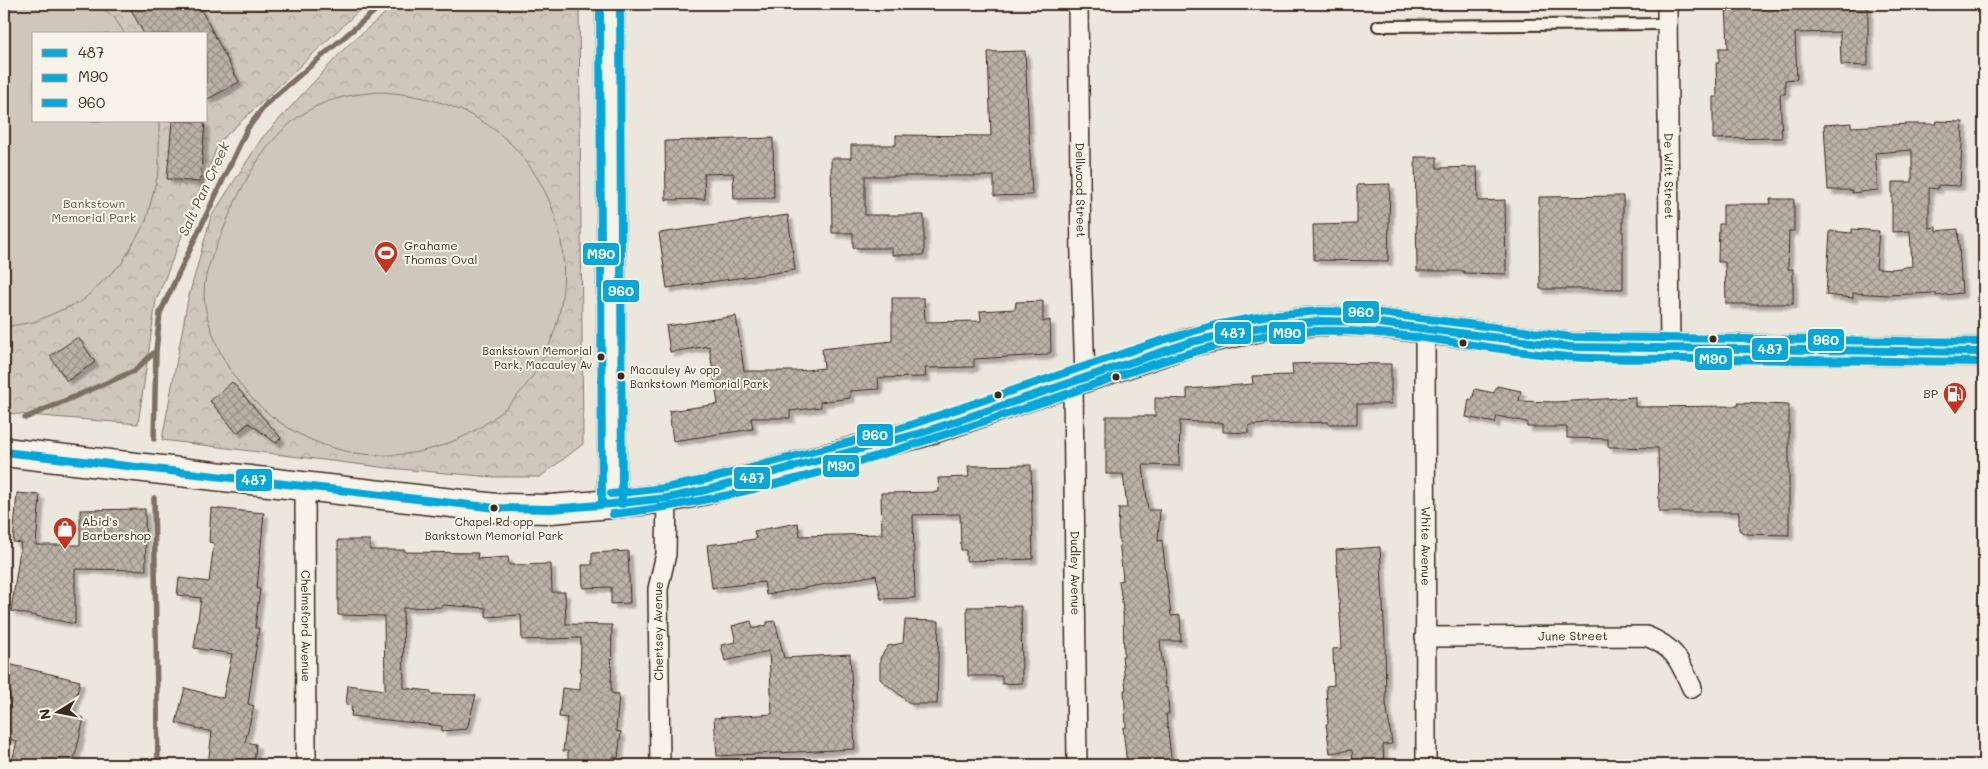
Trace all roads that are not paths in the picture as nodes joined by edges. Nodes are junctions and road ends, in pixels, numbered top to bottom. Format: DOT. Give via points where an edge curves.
graph roads {
  1 [pos="610,4"];
  2 [pos="1078,4"];
  3 [pos="1667,4"];
  4 [pos="1667,24"];
  5 [pos="1378,26"];
  6 [pos="1425,327"];
  7 [pos="1670,350"];
  8 [pos="1984,352"];
  9 [pos="1079,379"];
  10 [pos="4,452"];
  11 [pos="305,486"];
  12 [pos="666,498"];
  13 [pos="612,504"];
  14 [pos="1425,637"];
  15 [pos="1692,688"];
  16 [pos="306,765"];
  17 [pos="660,765"];
  18 [pos="1077,765"];
  19 [pos="1426,765"];
  1 -- 13 [label="main road"];
  2 -- 9 [label="street, Dellwood Street"];
  3 -- 4 [label="street, De Witt Street"];
  4 -- 5 [label="lane"];
  4 -- 7 [label="street, De Witt Street"];
  6 -- 7 [label="main road" via="1571,348"];
  6 -- 9 [label="main road" via="1349,321 1270,325 1191,342"];
  6 -- 14 [label="street, White Avenue"];
  7 -- 8 [label="main road"];
  9 -- 12 [label="main road" via="895,441 741,482"];
  9 -- 18 [label="street, Dudley Avenue"];
  10 -- 11 [label="main road"];
  11 -- 13 [label="main road" via="518,509"];
  11 -- 16 [label="street, Chelmsford Avenue"];
  12 -- 13 [label="main road"];
  12 -- 17 [label="street, Chertsey Avenue" via="666,554 658,589"];
  14 -- 15 [label="street, June Street" via="1646,636 1664,643 1679,660"];
  14 -- 19 [label="street, White Avenue"];
}
